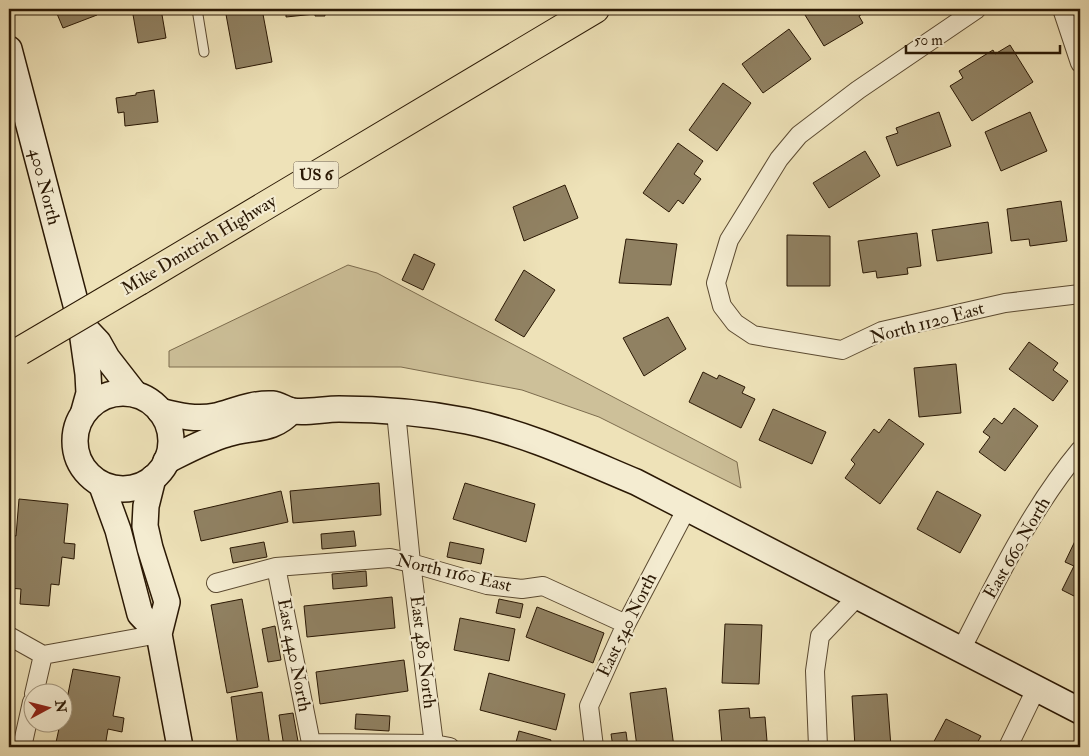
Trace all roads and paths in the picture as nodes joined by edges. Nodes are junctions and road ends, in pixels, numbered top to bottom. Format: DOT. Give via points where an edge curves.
graph roads {
  1 [pos="197,9"];
  2 [pos="595,9"];
  3 [pos="976,9"];
  4 [pos="1062,9"];
  5 [pos="9,49"];
  6 [pos="204,52"];
  7 [pos="1080,63"];
  8 [pos="1080,294"];
  9 [pos="81,324"];
  10 [pos="15,354"];
  11 [pos="135,394"];
  12 [pos="84,411"];
  13 [pos="291,411"];
  14 [pos="160,412"];
  15 [pos="396,412"];
  16 [pos="1080,450"];
  17 [pos="160,470"];
  18 [pos="102,486"];
  19 [pos="687,508"];
  20 [pos="411,562"];
  21 [pos="276,567"];
  22 [pos="216,583"];
  23 [pos="858,596"];
  24 [pos="626,624"];
  25 [pos="159,634"];
  26 [pos="9,636"];
  27 [pos="960,650"];
  28 [pos="43,655"];
  29 [pos="36,684"];
  30 [pos="1036,690"];
  31 [pos="1080,712"];
  32 [pos="25,734"];
  33 [pos="442,745"];
  34 [pos="22,747"];
  35 [pos="180,747"];
  36 [pos="594,747"];
  37 [pos="818,747"];
  38 [pos="1008,747"];
  1 -- 6 [label="lane"];
  2 -- 10 [label="highway, Mike Dmitrich Highway / US 6, bridge"];
  3 -- 8 [label="street, North 1120 East" via="799,135 779,159 730,240 716,283 722,306 735,323 754,335 842,350 882,331 1005,303"];
  4 -- 7 [label="street"];
  5 -- 9 [label="main road, 400 North"];
  9 -- 11 [label="main road"];
  9 -- 12 [label="main road, 400 North" via="88,374"];
  11 -- 12 [label="main road" via="111,396"];
  11 -- 14 [label="main road"];
  12 -- 18 [label="main road" via="76,440 78,460"];
  13 -- 14 [label="main road" via="283,406 260,404 208,417"];
  13 -- 15 [label="main road"];
  13 -- 17 [label="main road" via="274,425 240,430 196,446"];
  14 -- 17 [label="main road" via="168,426 170,443"];
  15 -- 19 [label="main road" via="497,428 582,459"];
  15 -- 20 [label="street, East 480 North"];
  16 -- 27 [label="street, East 660 North" via="1042,503 997,578"];
  17 -- 18 [label="main road" via="139,486 114,489"];
  17 -- 25 [label="main road" via="146,506 145,521 167,602"];
  18 -- 25 [label="main road" via="118,530 140,614"];
  19 -- 23 [label="main road"];
  19 -- 24 [label="street, East 540 North"];
  20 -- 21 [label="street, North 1160 East" via="390,558"];
  20 -- 24 [label="street, North 1160 East" via="486,584 522,589 543,586"];
  20 -- 33 [label="street, East 480 North"];
  21 -- 22 [label="street, North 1160 East"];
  21 -- 33 [label="street, East 440 North" via="311,743"];
  23 -- 27 [label="main road"];
  23 -- 37 [label="street" via="820,636 816,671"];
  24 -- 36 [label="street, East 540 North" via="589,706"];
  25 -- 28 [label="street"];
  25 -- 35 [label="main road"];
  26 -- 28 [label="street"];
  27 -- 30 [label="main road"];
  28 -- 29 [label="street"];
  30 -- 31 [label="main road"];
  30 -- 38 [label="street"];
  32 -- 34 [label="street"];
}
